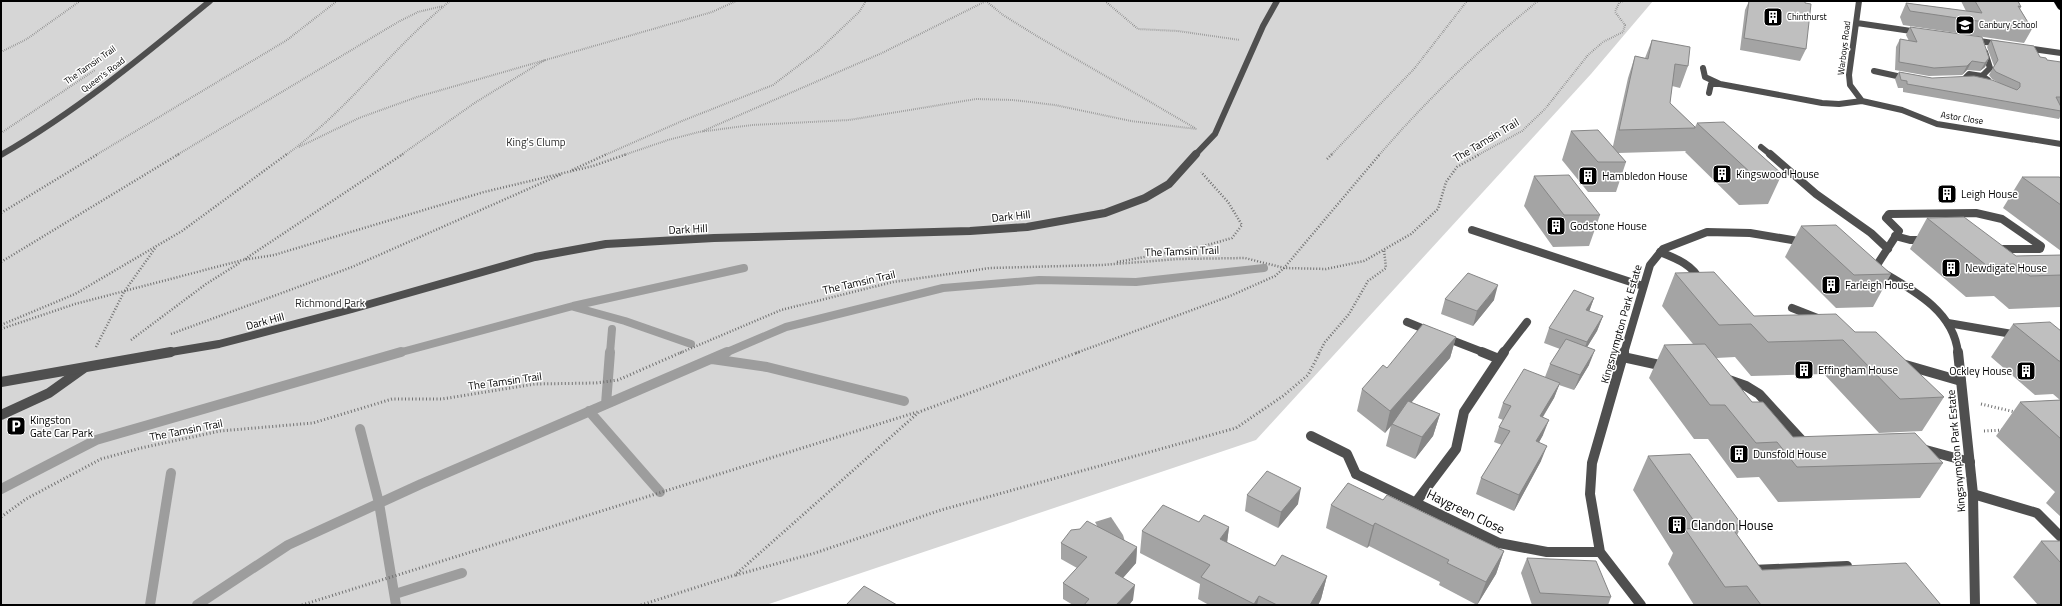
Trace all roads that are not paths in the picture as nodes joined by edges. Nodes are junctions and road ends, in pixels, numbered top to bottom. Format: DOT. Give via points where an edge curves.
graph roads {
  1 [pos="210,1"];
  2 [pos="1277,1"];
  3 [pos="1859,1"];
  4 [pos="2058,1"];
  5 [pos="2061,6"];
  6 [pos="1857,23"];
  7 [pos="1927,34"];
  8 [pos="1966,39"];
  9 [pos="1981,42"];
  10 [pos="2003,45"];
  11 [pos="2018,47"];
  12 [pos="2061,53"];
  13 [pos="1703,68"];
  14 [pos="1874,71"];
  15 [pos="1982,76"];
  16 [pos="1915,79"];
  17 [pos="1961,79"];
  18 [pos="1968,79"];
  19 [pos="1720,84"];
  20 [pos="1709,93"];
  21 [pos="1862,101"];
  22 [pos="2061,144"];
  23 [pos="1761,147"];
  24 [pos="1,155"];
  25 [pos="1472,230"];
  26 [pos="1895,236"];
  27 [pos="1931,240"];
  28 [pos="1813,245"];
  29 [pos="1888,249"];
  30 [pos="1987,249"];
  31 [pos="1660,252"];
  32 [pos="1643,286"];
  33 [pos="1696,289"];
  34 [pos="1792,308"];
  35 [pos="1407,322"];
  36 [pos="1527,322"];
  37 [pos="1948,323"];
  38 [pos="1830,327"];
  39 [pos="2023,335"];
  40 [pos="1623,356"];
  41 [pos="1499,359"];
  42 [pos="1894,361"];
  43 [pos="86,367"];
  44 [pos="1674,368"];
  45 [pos="1716,375"];
  46 [pos="1961,381"];
  47 [pos="1,382"];
  48 [pos="1,415"];
  49 [pos="1311,436"];
  50 [pos="1911,448"];
  51 [pos="1814,451"];
  52 [pos="1970,462"];
  53 [pos="1973,494"];
  54 [pos="1416,502"];
  55 [pos="2061,537"];
  56 [pos="1600,552"];
  57 [pos="1855,568"];
  58 [pos="1750,570"];
  59 [pos="1641,605"];
  60 [pos="1975,605"];
  1 -- 24 [label="street, Queen's Road" via="117,78 42,131"];
  2 -- 43 [label="street, Dark Hill" via="1263,26 1215,134 1169,184 1145,198 1105,213 1027,227 970,231 714,238 606,244 535,257 218,344"];
  3 -- 6 [label="street, Warboys Road"];
  4 -- 5 [label="main road"];
  6 -- 7 [label="street"];
  6 -- 21 [label="street, Warboys Road" via="1848,75 1850,85"];
  8 -- 9 [label="street"];
  9 -- 10 [label="street"];
  9 -- 15 [label="street" via="1990,68"];
  11 -- 12 [label="street"];
  13 -- 19 [label="street, Astor Close" via="1705,77"];
  14 -- 16 [label="street"];
  15 -- 18 [label="street" via="1966,75"];
  15 -- 18 [label="street" via="1990,84"];
  17 -- 18 [label="street"];
  19 -- 20 [label="street" via="1711,84"];
  19 -- 21 [label="street, Astor Close" via="1822,103"];
  21 -- 22 [label="street, Astor Close" via="1902,110 1937,124"];
  23 -- 29 [label="street" via="1816,194 1871,233"];
  25 -- 32 [label="street"];
  26 -- 27 [label="street" via="1910,240"];
  26 -- 29 [label="street"];
  26 -- 30 [label="street" via="1899,231 1886,218 1889,214 1976,213 2002,219 2041,246 2040,249"];
  28 -- 31 [label="street, Kingsnympton Park Estate" via="1750,233 1707,232 1663,248"];
  29 -- 37 [label="street, Kingsnympton Park Estate" via="1872,266 1906,285 1930,304"];
  31 -- 32 [label="street, Kingsnympton Park Estate" via="1650,265"];
  31 -- 33 [label="street" via="1692,270 1700,280"];
  32 -- 40 [label="street, Kingsnympton Park Estate"];
  34 -- 38 [label="street" via="1818,318"];
  35 -- 41 [label="street"];
  36 -- 41 [label="street, Haygreen Close"];
  37 -- 39 [label="street"];
  37 -- 46 [label="street, Kingsnympton Park Estate" via="1957,342"];
  40 -- 44 [label="street"];
  40 -- 56 [label="street, Kingsnympton Park Estate" via="1592,463 1590,494"];
  41 -- 54 [label="street, Haygreen Close" via="1464,412 1456,449"];
  42 -- 46 [label="street"];
  43 -- 47 [label="street, Dark Hill"];
  43 -- 48 [label="street" via="49,393"];
  45 -- 51 [label="street" via="1741,384 1762,396 1793,434"];
  46 -- 52 [label="street, Kingsnympton Park Estate"];
  49 -- 54 [label="street, Haygreen Close" via="1347,454 1356,474"];
  50 -- 52 [label="street"];
  52 -- 53 [label="street, Kingsnympton Park Estate"];
  53 -- 55 [label="street" via="2037,513"];
  53 -- 60 [label="street, Kingsnympton Park Estate"];
  54 -- 56 [label="street, Haygreen Close" via="1499,543 1547,552"];
  56 -- 59 [label="street, Kingsnympton Park Estate"];
  57 -- 58 [label="street" via="1847,566"];
}
